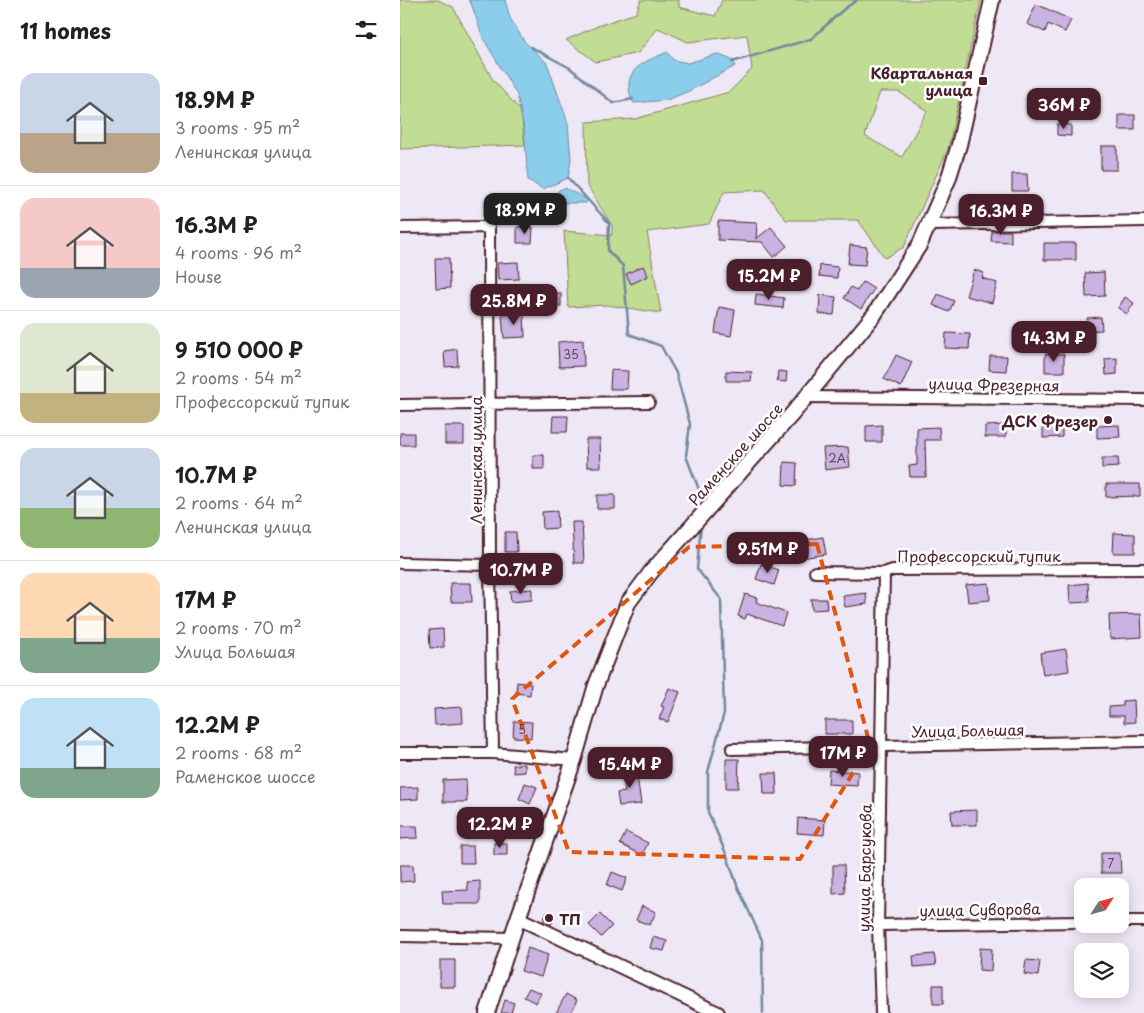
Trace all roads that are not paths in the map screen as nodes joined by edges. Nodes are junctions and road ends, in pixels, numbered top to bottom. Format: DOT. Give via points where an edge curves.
graph roads {
  1 [pos="992,0"];
  2 [pos="1144,221"];
  3 [pos="930,225"];
  4 [pos="400,228"];
  5 [pos="806,397"];
  6 [pos="1144,400"];
  7 [pos="648,402"];
  8 [pos="490,404"];
  9 [pos="400,405"];
  10 [pos="400,563"];
  11 [pos="490,565"];
  12 [pos="1144,570"];
  13 [pos="815,572"];
  14 [pos="884,573"];
  15 [pos="1144,741"];
  16 [pos="881,747"];
  17 [pos="732,749"];
  18 [pos="400,753"];
  19 [pos="493,753"];
  20 [pos="574,760"];
  21 [pos="518,918"];
  22 [pos="1129,921"];
  23 [pos="1144,921"];
  24 [pos="1074,922"];
  25 [pos="878,925"];
  26 [pos="400,936"];
  27 [pos="512,938"];
  28 [pos="487,1013"];
  29 [pos="718,1013"];
  30 [pos="881,1013"];
  1 -- 3 [label="main road, Раменское шоссе" via="959,145"];
  2 -- 3 [label="street"];
  3 -- 5 [label="main road, Раменское шоссе" via="874,315"];
  4 -- 8 [label="street, Ленинская улица" via="489,227"];
  5 -- 6 [label="street, улица Фрезерная"];
  5 -- 20 [label="main road, Раменское шоссе" via="651,572 628,603 596,685"];
  7 -- 8 [label="street"];
  8 -- 9 [label="street"];
  8 -- 11 [label="street, Ленинская улица"];
  10 -- 11 [label="street"];
  11 -- 19 [label="street, Ленинская улица"];
  12 -- 14 [label="street, Профессорский тупик" via="893,570"];
  13 -- 14 [label="street, Профессорский тупик"];
  14 -- 16 [label="street, улица Барсукова"];
  15 -- 16 [label="street, Улица Большая"];
  16 -- 17 [label="street, Улица Большая"];
  16 -- 25 [label="street, улица Барсукова"];
  18 -- 19 [label="street"];
  19 -- 20 [label="street"];
  20 -- 21 [label="main road, Раменское шоссе"];
  21 -- 27 [label="main road, Раменское шоссе"];
  21 -- 29 [label="street"];
  22 -- 23 [label="street"];
  24 -- 25 [label="street, улица Суворова"];
  25 -- 30 [label="street, улица Барсукова"];
  26 -- 27 [label="street"];
  27 -- 28 [label="main road, Раменское шоссе"];
}
